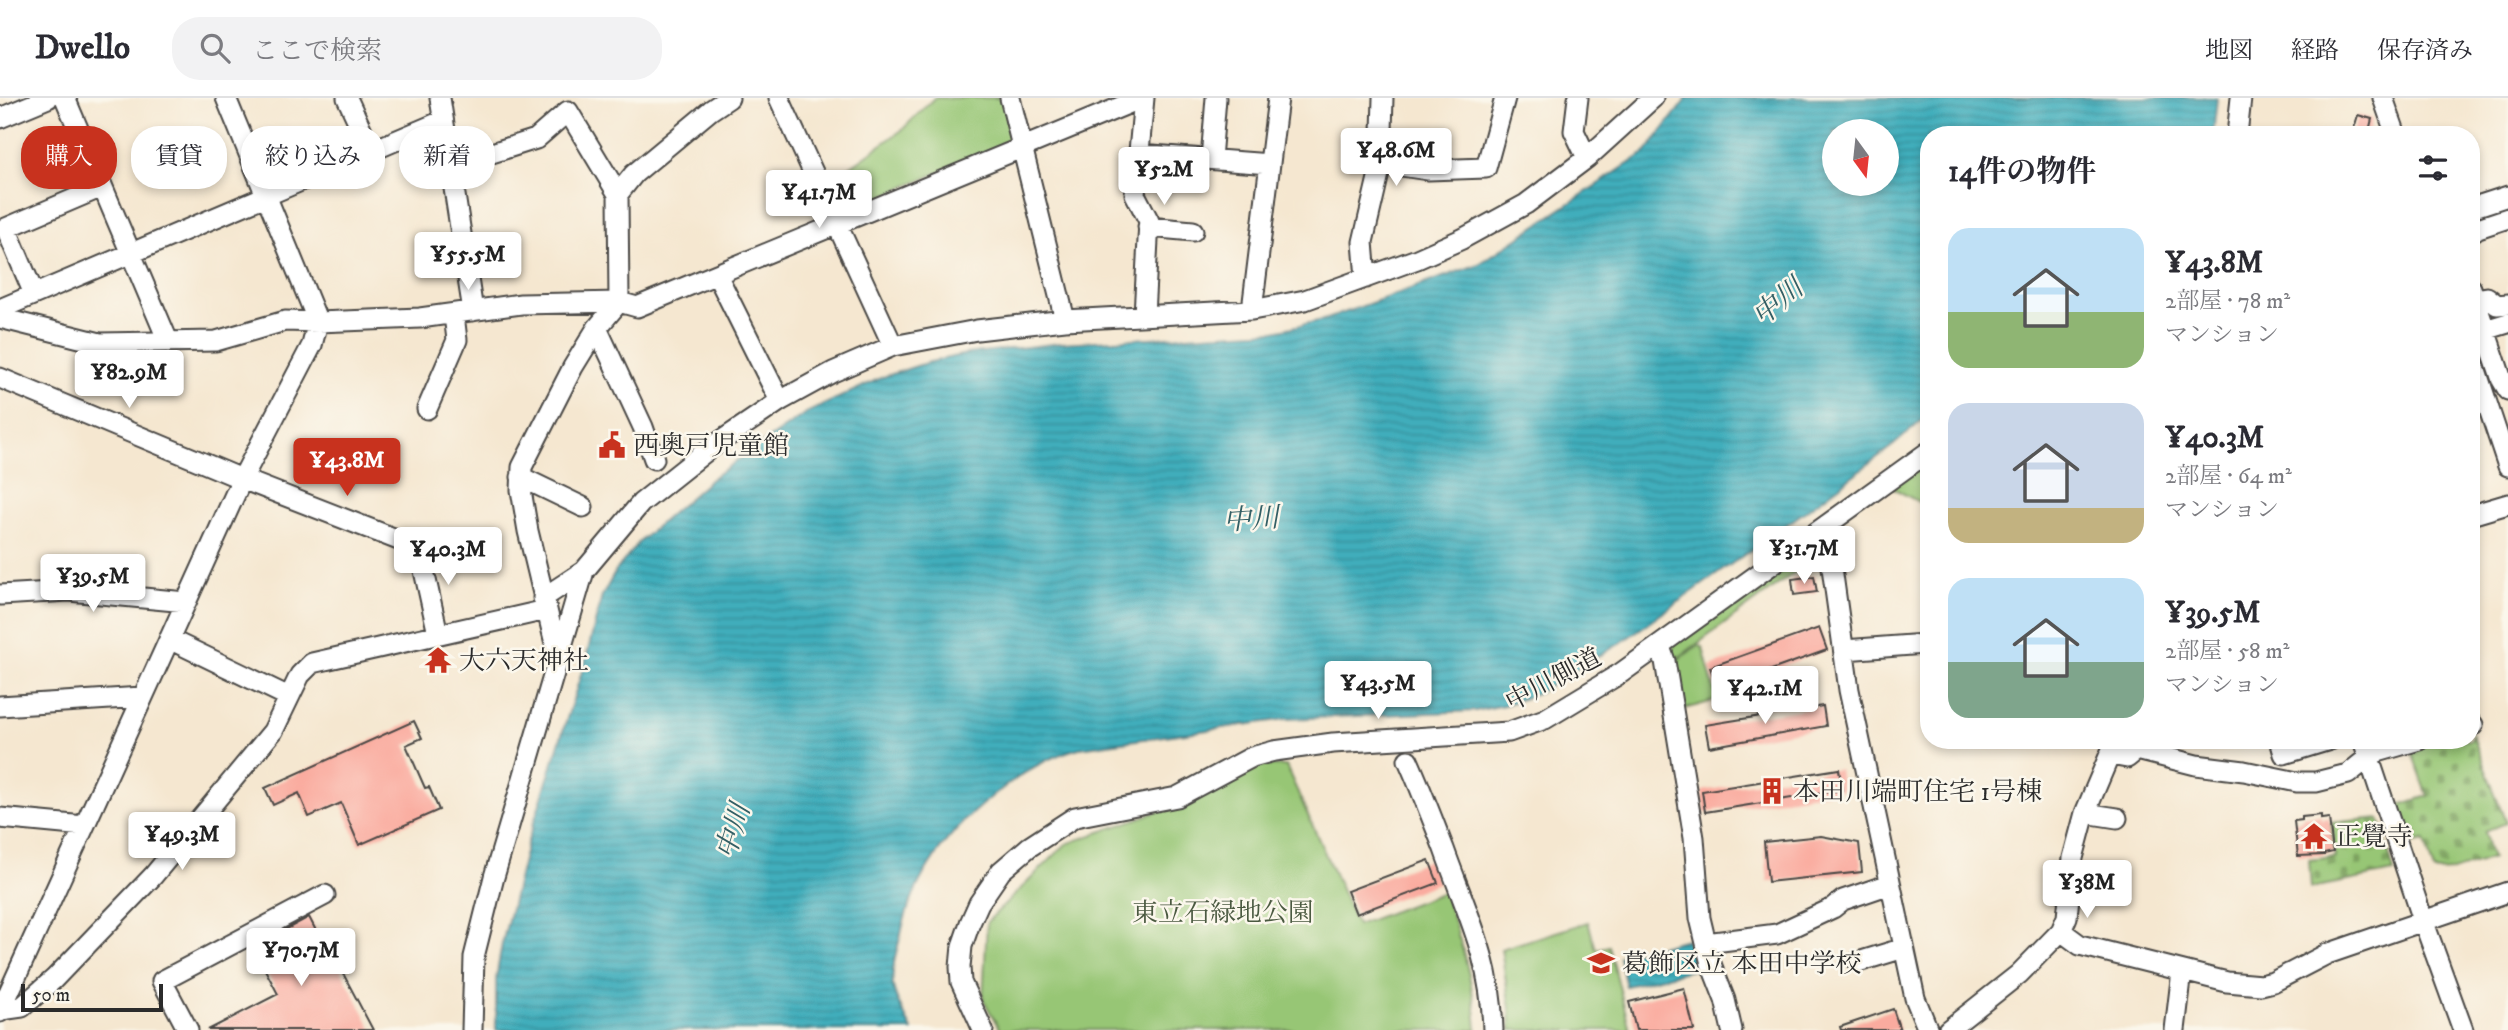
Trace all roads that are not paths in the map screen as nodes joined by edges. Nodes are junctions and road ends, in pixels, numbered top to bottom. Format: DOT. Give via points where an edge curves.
graph roads {
  1 [pos="48,98"];
  2 [pos="65,98"];
  3 [pos="226,98"];
  4 [pos="347,98"];
  5 [pos="440,98"];
  6 [pos="729,98"];
  7 [pos="779,98"];
  8 [pos="1010,98"];
  9 [pos="1143,98"];
  10 [pos="1216,98"];
  11 [pos="1278,98"];
  12 [pos="1383,98"];
  13 [pos="1505,98"];
  14 [pos="1578,98"];
  15 [pos="1653,98"];
  16 [pos="2241,98"];
  17 [pos="2383,98"];
  18 [pos="573,105"];
  19 [pos="0,118"];
  20 [pos="77,126"];
  21 [pos="360,126"];
  22 [pos="444,126"];
  23 [pos="2238,126"];
  24 [pos="2393,126"];
  25 [pos="1023,146"];
  26 [pos="495,152"];
  27 [pos="1139,154"];
  28 [pos="1587,158"];
  29 [pos="1211,159"];
  30 [pos="1381,163"];
  31 [pos="1270,164"];
  32 [pos="97,189"];
  33 [pos="103,189"];
  34 [pos="281,189"];
  35 [pos="450,189"];
  36 [pos="618,194"];
  37 [pos="267,195"];
  38 [pos="2508,195"];
  39 [pos="2480,205"];
  40 [pos="2508,218"];
  41 [pos="838,224"];
  42 [pos="1148,227"];
  43 [pos="2480,227"];
  44 [pos="1193,231"];
  45 [pos="130,252"];
  46 [pos="717,275"];
  47 [pos="1366,278"];
  48 [pos="34,294"];
  49 [pos="2480,295"];
  50 [pos="619,302"];
  51 [pos="2508,304"];
  52 [pos="0,309"];
  53 [pos="1252,310"];
  54 [pos="463,313"];
  55 [pos="1144,315"];
  56 [pos="2480,315"];
  57 [pos="0,317"];
  58 [pos="1065,320"];
  59 [pos="318,322"];
  60 [pos="2508,323"];
  61 [pos="597,328"];
  62 [pos="2485,330"];
  63 [pos="167,341"];
  64 [pos="893,346"];
  65 [pos="1,380"];
  66 [pos="2480,382"];
  67 [pos="2506,389"];
  68 [pos="780,401"];
  69 [pos="427,409"];
  70 [pos="1920,458"];
  71 [pos="654,460"];
  72 [pos="2508,466"];
  73 [pos="521,477"];
  74 [pos="243,479"];
  75 [pos="2508,504"];
  76 [pos="583,507"];
  77 [pos="2480,512"];
  78 [pos="1819,532"];
  79 [pos="584,571"];
  80 [pos="0,595"];
  81 [pos="186,601"];
  82 [pos="545,604"];
  83 [pos="438,634"];
  84 [pos="169,639"];
  85 [pos="1920,644"];
  86 [pos="1660,647"];
  87 [pos="1844,650"];
  88 [pos="559,661"];
  89 [pos="289,696"];
  90 [pos="142,697"];
  91 [pos="0,706"];
  92 [pos="2112,749"];
  93 [pos="2116,749"];
  94 [pos="2283,749"];
  95 [pos="2300,749"];
  96 [pos="2365,749"];
  97 [pos="2366,749"];
  98 [pos="1408,760"];
  99 [pos="2085,813"];
  100 [pos="0,818"];
  101 [pos="2117,818"];
  102 [pos="84,827"];
  103 [pos="1891,884"];
  104 [pos="2508,892"];
  105 [pos="325,895"];
  106 [pos="2423,920"];
  107 [pos="2061,931"];
  108 [pos="1706,943"];
  109 [pos="1904,948"];
  110 [pos="1857,962"];
  111 [pos="2182,975"];
  112 [pos="1,1011"];
  113 [pos="188,1030"];
  114 [pos="472,1030"];
  115 [pos="984,1030"];
  116 [pos="1493,1030"];
  117 [pos="1732,1030"];
  118 [pos="1928,1030"];
  119 [pos="1948,1030"];
  120 [pos="2175,1030"];
  121 [pos="2463,1030"];
  1 -- 19 [label="street"];
  2 -- 20 [label="street"];
  3 -- 37 [label="street"];
  4 -- 21 [label="street"];
  5 -- 22 [label="street"];
  6 -- 36 [label="street" via="634,174"];
  7 -- 41 [label="street"];
  8 -- 25 [label="street"];
  9 -- 25 [label="street"];
  9 -- 27 [label="street"];
  10 -- 29 [label="street"];
  11 -- 31 [label="street"];
  12 -- 30 [label="street"];
  13 -- 30 [label="street" via="1486,168 1428,170"];
  14 -- 28 [label="street" via="1574,131"];
  15 -- 28 [label="street"];
  16 -- 23 [label="street"];
  17 -- 24 [label="street"];
  18 -- 26 [label="street" via="536,139"];
  18 -- 36 [label="street"];
  25 -- 41 [label="street"];
  25 -- 58 [label="street"];
  27 -- 29 [label="street"];
  27 -- 42 [label="street" via="1135,194"];
  28 -- 47 [label="street" via="1516,210 1462,239"];
  29 -- 31 [label="street"];
  30 -- 47 [label="street" via="1363,242"];
  31 -- 53 [label="street"];
  32 -- 48 [label="street" via="6,228"];
  33 -- 45 [label="street"];
  34 -- 37 [label="street"];
  35 -- 54 [label="street"];
  36 -- 50 [label="street"];
  37 -- 45 [label="street"];
  37 -- 59 [label="street"];
  38 -- 39 [label="street"];
  40 -- 43 [label="street"];
  41 -- 46 [label="street"];
  41 -- 64 [label="street"];
  42 -- 44 [label="street"];
  42 -- 55 [label="street"];
  45 -- 48 [label="street"];
  45 -- 63 [label="street"];
  46 -- 50 [label="street" via="637,307"];
  46 -- 68 [label="street"];
  47 -- 53 [label="street" via="1305,300"];
  48 -- 52 [label="street"];
  49 -- 51 [label="street" via="2497,305"];
  50 -- 54 [label="street" via="521,304"];
  50 -- 61 [label="street"];
  53 -- 55 [label="street"];
  54 -- 59 [label="street"];
  54 -- 69 [label="street" via="457,340"];
  55 -- 58 [label="street"];
  56 -- 62 [label="street"];
  57 -- 63 [label="street" via="100,343"];
  58 -- 64 [label="street"];
  59 -- 63 [label="street" via="285,321 216,341"];
  59 -- 74 [label="street" via="312,345"];
  60 -- 62 [label="street"];
  61 -- 71 [label="street"];
  61 -- 73 [label="street" via="573,367"];
  62 -- 67 [label="street"];
  64 -- 68 [label="street"];
  65 -- 74 [label="street"];
  66 -- 72 [label="street"];
  68 -- 79 [label="street" via="641,503"];
  70 -- 78 [label="street, 中川側道"];
  73 -- 76 [label="street"];
  73 -- 82 [label="street"];
  74 -- 81 [label="street"];
  74 -- 83 [label="street" via="428,552"];
  75 -- 77 [label="street"];
  78 -- 86 [label="street, 中川側道"];
  78 -- 87 [label="street" via="1829,546"];
  79 -- 82 [label="street"];
  79 -- 88 [label="street"];
  80 -- 81 [label="street" via="69,591"];
  81 -- 84 [label="street"];
  82 -- 83 [label="street"];
  82 -- 88 [label="street"];
  83 -- 89 [label="street" via="312,663"];
  84 -- 89 [label="street"];
  84 -- 90 [label="street"];
  85 -- 87 [label="street"];
  86 -- 108 [label="street" via="1694,838"];
  86 -- 115 [label="street, 中川側道" via="1570,705 1523,729 1274,751 1177,797 1075,817 1001,871 970,923 962,946 961,982"];
  87 -- 103 [label="street"];
  88 -- 114 [label="street" via="474,957"];
  89 -- 112 [label="street" via="273,731 153,876 46,986 22,1007"];
  90 -- 91 [label="street"];
  90 -- 102 [label="street"];
  92 -- 99 [label="street"];
  93 -- 96 [label="street" via="2127,758 2137,750 2196,765 2316,782 2348,774"];
  94 -- 95 [label="street" via="2284,754"];
  97 -- 106 [label="street"];
  98 -- 116 [label="street" via="1480,944"];
  99 -- 101 [label="street"];
  99 -- 107 [label="street"];
  100 -- 102 [label="street"];
  102 -- 112 [label="street"];
  103 -- 108 [label="street" via="1843,900 1777,934"];
  103 -- 109 [label="street"];
  104 -- 106 [label="street"];
  105 -- 113 [label="street" via="162,981"];
  106 -- 111 [label="street" via="2326,954 2261,985"];
  106 -- 121 [label="street"];
  107 -- 111 [label="street" via="2080,945"];
  107 -- 119 [label="street" via="2019,974"];
  108 -- 117 [label="street"];
  109 -- 110 [label="street"];
  109 -- 118 [label="street" via="1914,998"];
  111 -- 120 [label="street"];
}
